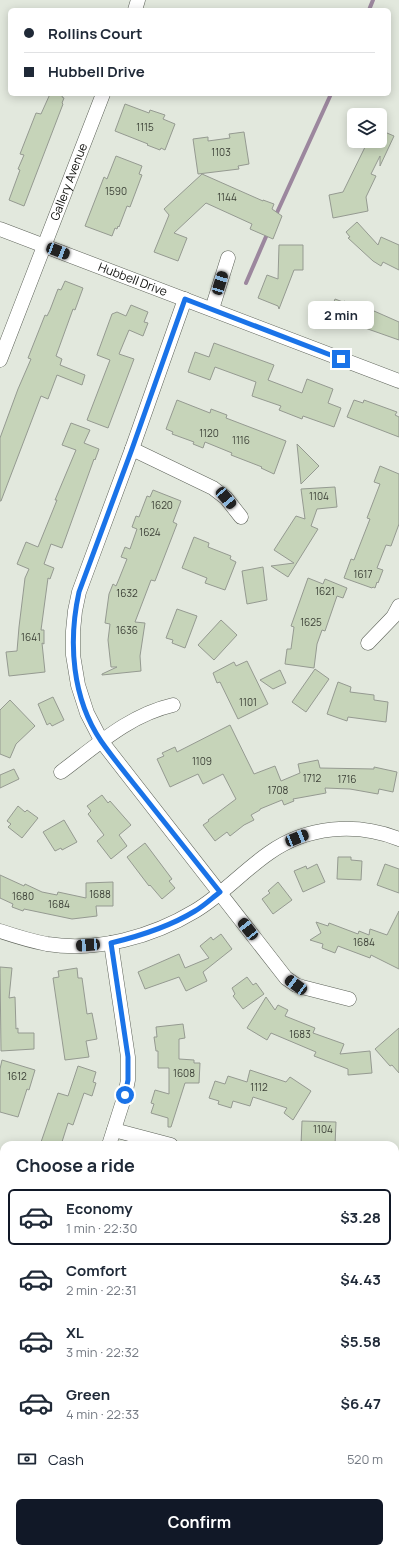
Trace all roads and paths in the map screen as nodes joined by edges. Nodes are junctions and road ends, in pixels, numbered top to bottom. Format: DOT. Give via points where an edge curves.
graph roads {
  1 [pos="102,96"];
  2 [pos="0,229"];
  3 [pos="44,246"];
  4 [pos="228,258"];
  5 [pos="185,299"];
  6 [pos="212,309"];
  7 [pos="0,360"];
  8 [pos="399,382"];
  9 [pos="132,449"];
  10 [pos="240,517"];
  11 [pos="399,606"];
  12 [pos="368,643"];
  13 [pos="173,705"];
  14 [pos="102,742"];
  15 [pos="61,772"];
  16 [pos="399,839"];
  17 [pos="220,892"];
  18 [pos="0,931"];
  19 [pos="111,943"];
  20 [pos="349,999"];
  21 [pos="114,1130"];
  22 [pos="110,1141"];
  23 [pos="156,1141"];
  1 -- 3 [label="street, Gallery Avenue"];
  2 -- 3 [label="street, Hubbell Drive"];
  3 -- 5 [label="street, Hubbell Drive"];
  3 -- 7 [label="street, Gallery Avenue"];
  4 -- 6 [label="street"];
  5 -- 6 [label="street, Hubbell Drive"];
  5 -- 9 [label="street"];
  6 -- 8 [label="street, Hubbell Drive"];
  9 -- 10 [label="street" via="213,488 226,498"];
  9 -- 14 [label="street" via="79,592 74,618 73,655 78,685 87,713"];
  11 -- 12 [label="street"];
  13 -- 14 [label="street" via="141,716"];
  14 -- 15 [label="street"];
  14 -- 17 [label="street"];
  16 -- 17 [label="street" via="374,831 349,828 307,834 269,852"];
  17 -- 19 [label="street" via="196,911 166,926"];
  17 -- 20 [label="street" via="286,978 296,985"];
  18 -- 19 [label="street" via="48,944 74,946"];
  19 -- 21 [label="street" via="128,1057 128,1080"];
  21 -- 22 [label="street"];
  21 -- 23 [label="street"];
}
